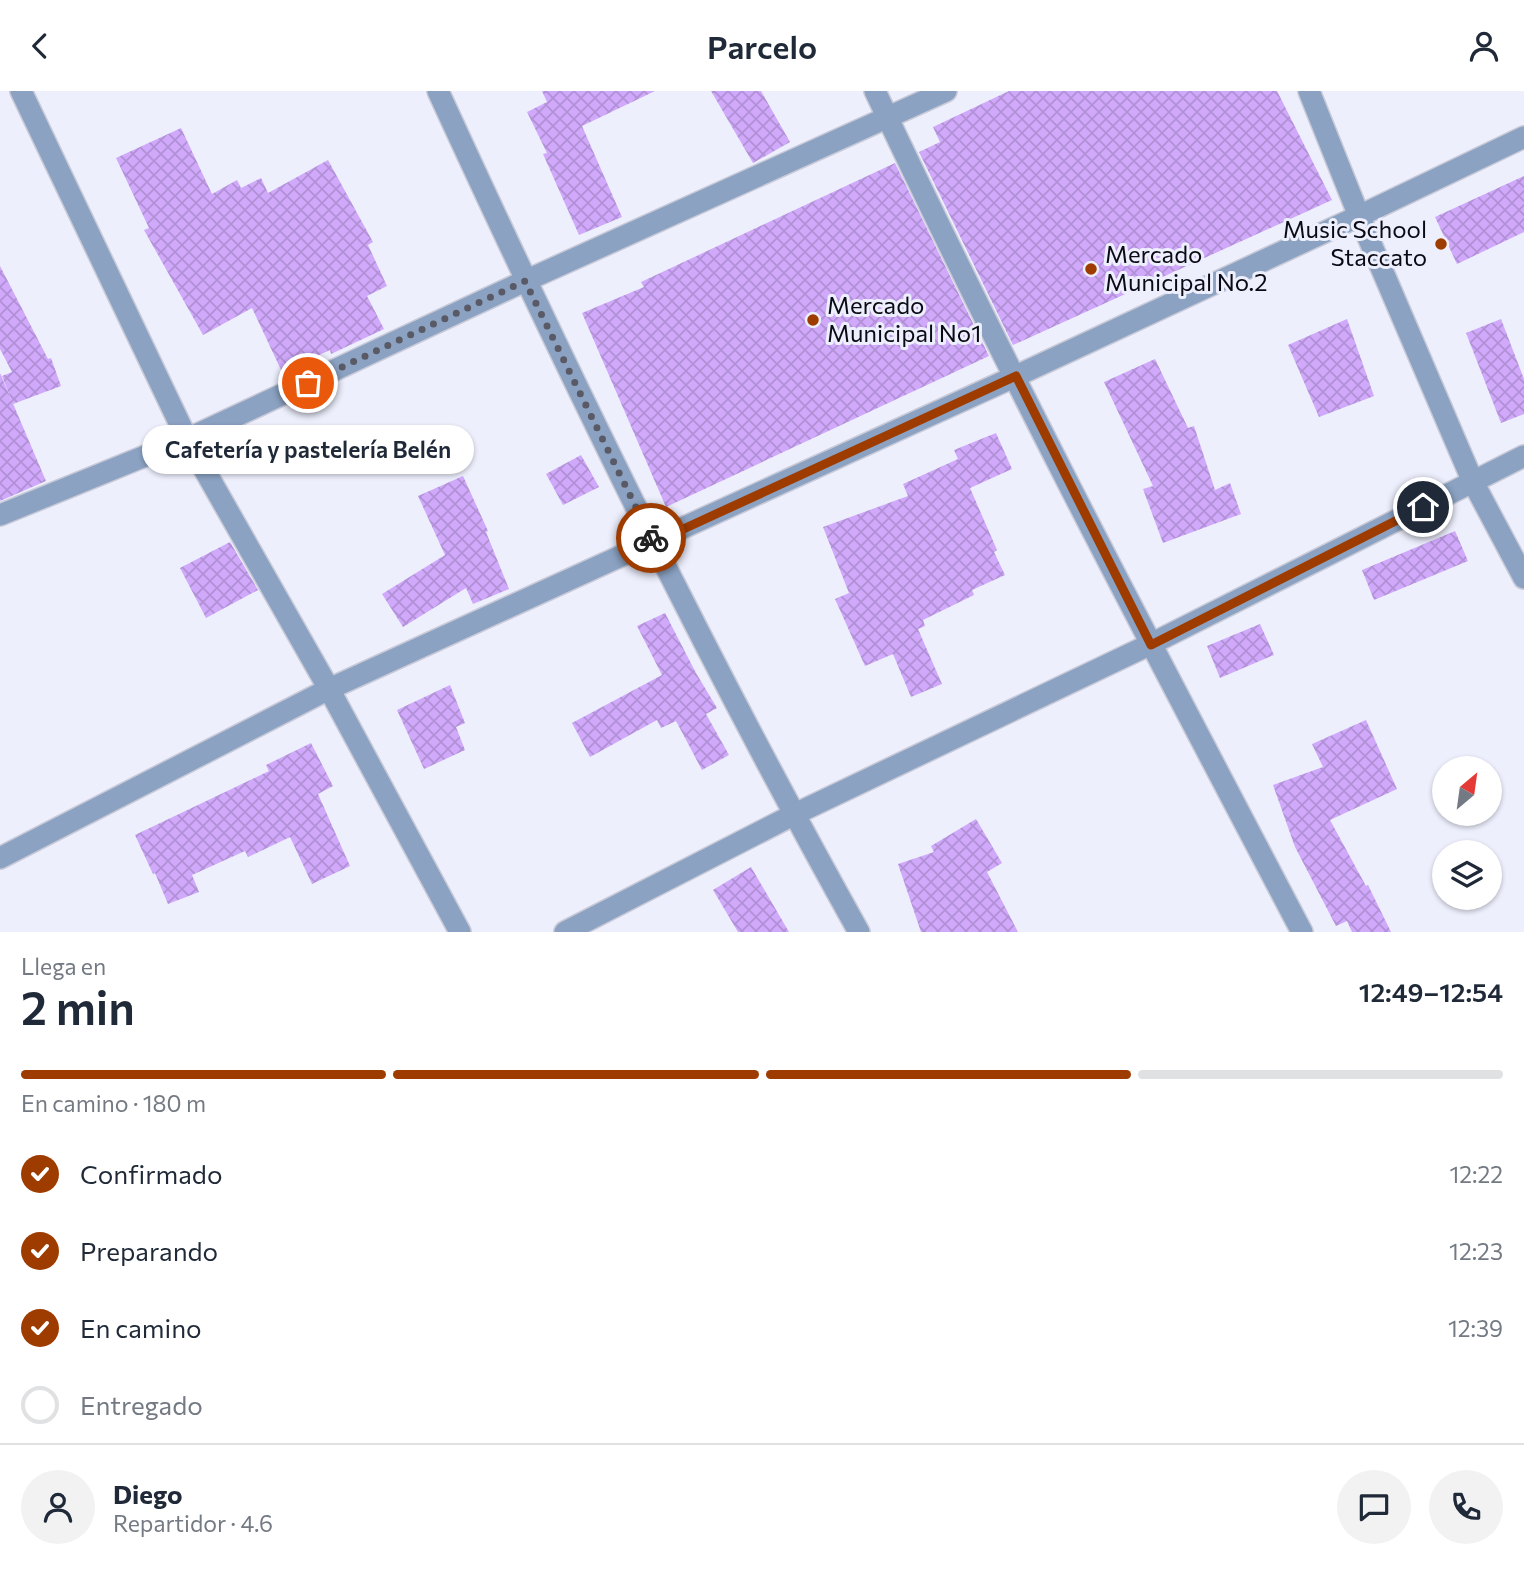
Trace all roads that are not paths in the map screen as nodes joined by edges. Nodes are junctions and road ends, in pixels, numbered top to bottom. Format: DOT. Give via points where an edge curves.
graph roads {
  1 [pos="21,91"];
  2 [pos="438,91"];
  3 [pos="875,91"];
  4 [pos="946,91"];
  5 [pos="1309,91"];
  6 [pos="888,118"];
  7 [pos="1524,137"];
  8 [pos="1359,216"];
  9 [pos="525,281"];
  10 [pos="1016,376"];
  11 [pos="187,439"];
  12 [pos="1524,456"];
  13 [pos="1473,482"];
  14 [pos="0,515"];
  15 [pos="653,543"];
  16 [pos="1524,578"];
  17 [pos="1151,645"];
  18 [pos="329,689"];
  19 [pos="793,815"];
  20 [pos="0,858"];
  21 [pos="460,932"];
  22 [pos="565,932"];
  23 [pos="859,932"];
  24 [pos="1302,932"];
  1 -- 11 [label="street"];
  2 -- 9 [label="street"];
  3 -- 6 [label="street"];
  4 -- 6 [label="street"];
  5 -- 8 [label="street"];
  6 -- 9 [label="street"];
  6 -- 10 [label="street"];
  7 -- 8 [label="street"];
  8 -- 10 [label="street"];
  8 -- 13 [label="street"];
  9 -- 11 [label="street"];
  9 -- 15 [label="street"];
  10 -- 15 [label="street"];
  10 -- 17 [label="street"];
  11 -- 14 [label="street"];
  11 -- 18 [label="street"];
  12 -- 13 [label="street"];
  13 -- 16 [label="street"];
  13 -- 17 [label="street"];
  15 -- 18 [label="street"];
  15 -- 19 [label="street"];
  17 -- 19 [label="street"];
  17 -- 24 [label="street"];
  18 -- 20 [label="street"];
  18 -- 21 [label="street"];
  19 -- 22 [label="street"];
  19 -- 23 [label="street"];
}
